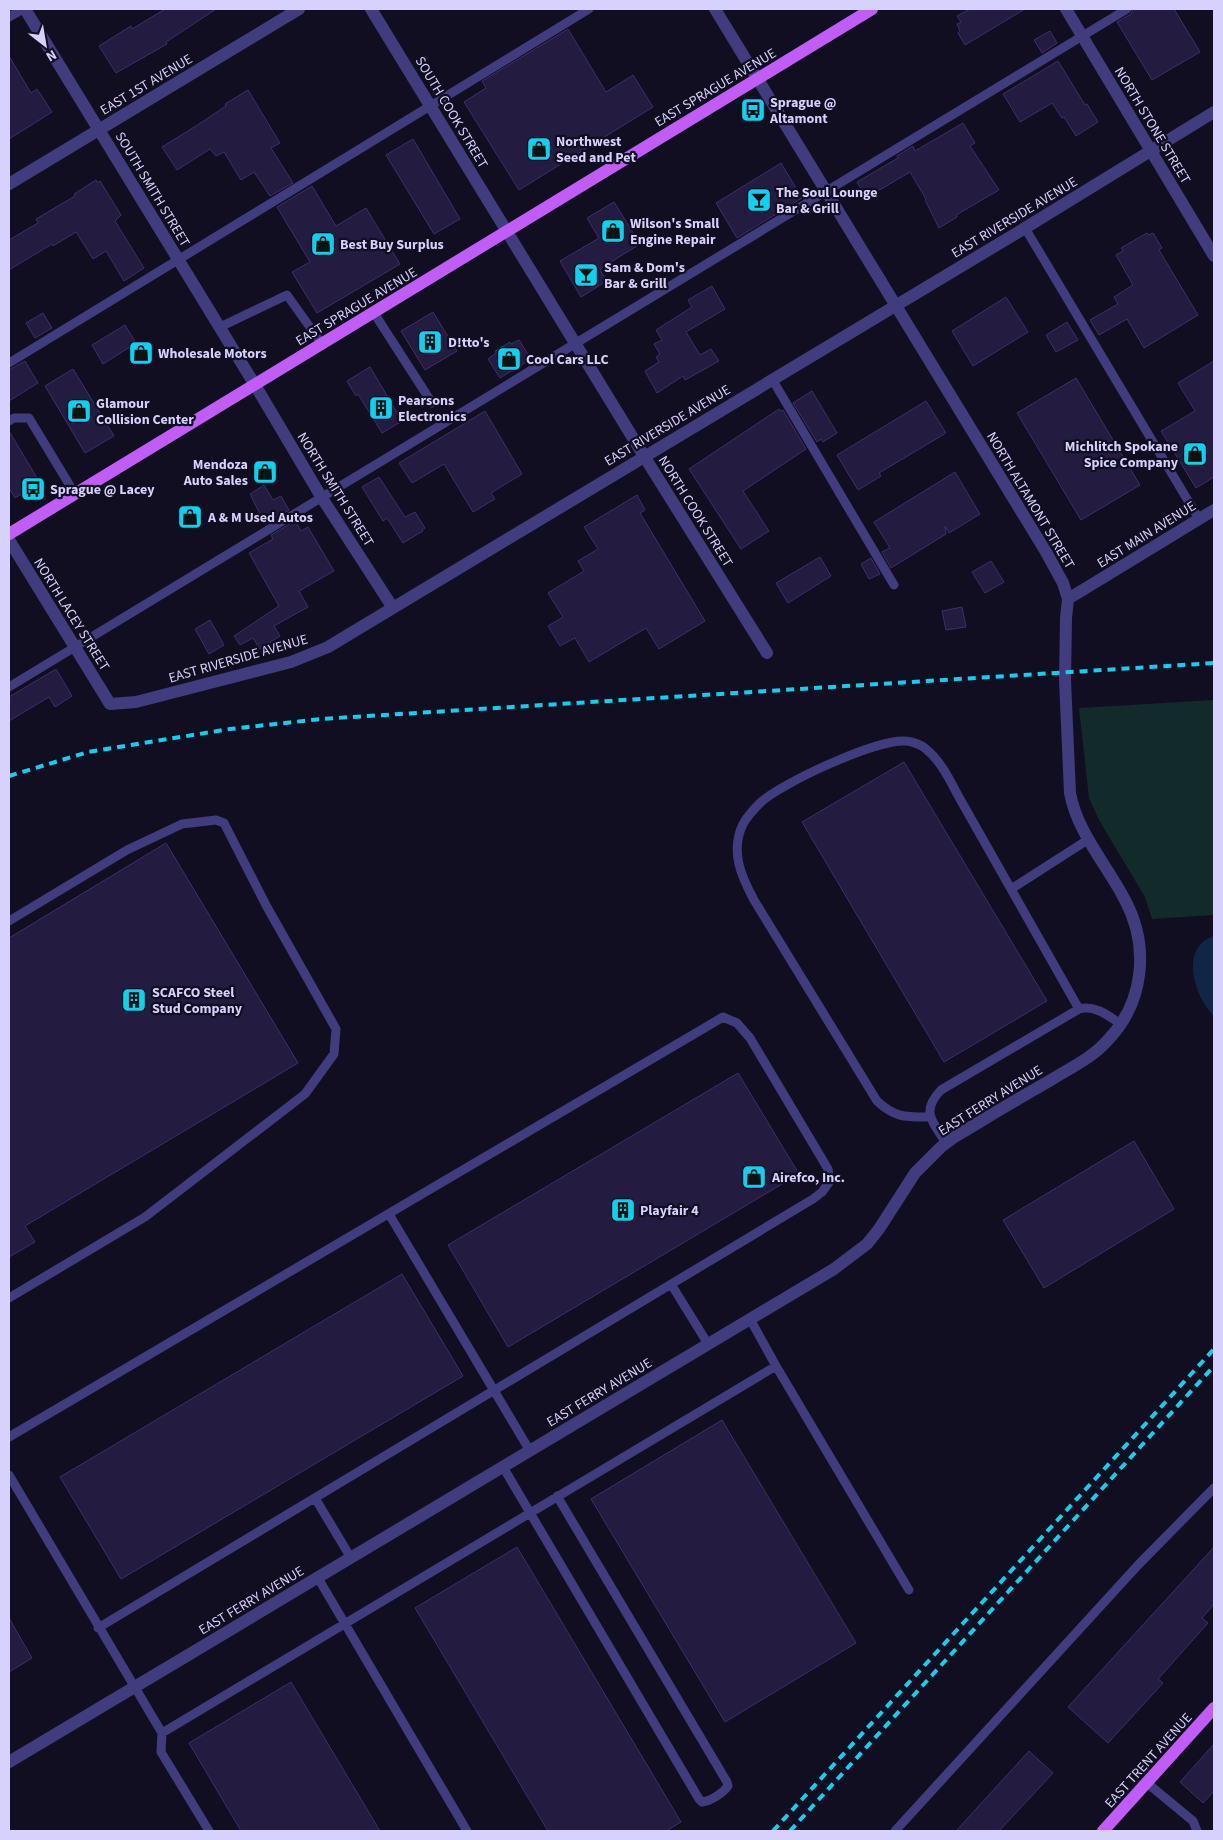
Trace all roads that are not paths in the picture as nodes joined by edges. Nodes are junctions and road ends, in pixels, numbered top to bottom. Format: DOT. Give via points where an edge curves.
graph roads {
  1 [pos="24,9"];
  2 [pos="299,9"];
  3 [pos="372,9"];
  4 [pos="589,9"];
  5 [pos="715,9"];
  6 [pos="872,9"];
  7 [pos="1066,9"];
  8 [pos="1127,9"];
  9 [pos="9,17"];
  10 [pos="1083,36"];
  11 [pos="757,78"];
  12 [pos="430,106"];
  13 [pos="1214,112"];
  14 [pos="100,130"];
  15 [pos="1151,151"];
  16 [pos="9,184"];
  17 [pos="826,191"];
  18 [pos="1025,228"];
  19 [pos="507,232"];
  20 [pos="1214,256"];
  21 [pos="179,260"];
  22 [pos="896,304"];
  23 [pos="374,312"];
  24 [pos="220,327"];
  25 [pos="576,343"];
  26 [pos="322,344"];
  27 [pos="9,363"];
  28 [pos="772,380"];
  29 [pos="256,385"];
  30 [pos="432,403"];
  31 [pos="9,421"];
  32 [pos="644,456"];
  33 [pos="75,494"];
  34 [pos="322,498"];
  35 [pos="1214,510"];
  36 [pos="1200,519"];
  37 [pos="9,534"];
  38 [pos="9,540"];
  39 [pos="894,584"];
  40 [pos="1068,599"];
  41 [pos="393,608"];
  42 [pos="74,647"];
  43 [pos="767,653"];
  44 [pos="9,687"];
  45 [pos="110,704"];
  46 [pos="1089,839"];
  47 [pos="1011,888"];
  48 [pos="9,921"];
  49 [pos="1139,980"];
  50 [pos="1078,1009"];
  51 [pos="1121,1024"];
  52 [pos="930,1117"];
  53 [pos="946,1143"];
  54 [pos="389,1214"];
  55 [pos="671,1284"];
  56 [pos="9,1298"];
  57 [pos="750,1319"];
  58 [pos="708,1344"];
  59 [pos="776,1366"];
  60 [pos="494,1390"];
  61 [pos="9,1437"];
  62 [pos="530,1451"];
  63 [pos="503,1467"];
  64 [pos="9,1475"];
  65 [pos="1214,1488"];
  66 [pos="557,1496"];
  67 [pos="315,1498"];
  68 [pos="530,1513"];
  69 [pos="351,1558"];
  70 [pos="318,1578"];
  71 [pos="909,1590"];
  72 [pos="344,1624"];
  73 [pos="98,1628"];
  74 [pos="133,1687"];
  75 [pos="1214,1708"];
  76 [pos="162,1734"];
  77 [pos="9,1762"];
  78 [pos="1147,1783"];
  79 [pos="209,1831"];
  80 [pos="467,1831"];
  81 [pos="895,1831"];
  82 [pos="1103,1831"];
  83 [pos="1197,1831"];
  1 -- 9 [label="lane"];
  1 -- 14 [label="street, SOUTH SMITH STREET"];
  2 -- 14 [label="street, EAST 1ST AVENUE"];
  3 -- 12 [label="street, SOUTH COOK STREET"];
  4 -- 12 [label="lane"];
  5 -- 11 [label="street, NORTH ALTAMONT STREET"];
  6 -- 11 [label="main road, EAST SPRAGUE AVENUE"];
  7 -- 10 [label="street, NORTH STONE STREET"];
  8 -- 10 [label="lane"];
  10 -- 15 [label="street, NORTH STONE STREET"];
  10 -- 17 [label="lane"];
  11 -- 17 [label="street, NORTH ALTAMONT STREET"];
  11 -- 19 [label="main road, EAST SPRAGUE AVENUE"];
  12 -- 19 [label="street, SOUTH COOK STREET"];
  12 -- 21 [label="lane"];
  13 -- 15 [label="street, EAST RIVERSIDE AVENUE"];
  14 -- 16 [label="street, EAST 1ST AVENUE"];
  14 -- 21 [label="street, SOUTH SMITH STREET"];
  15 -- 18 [label="street, EAST RIVERSIDE AVENUE"];
  15 -- 20 [label="street, NORTH STONE STREET"];
  17 -- 22 [label="street, NORTH ALTAMONT STREET"];
  17 -- 25 [label="lane"];
  18 -- 22 [label="street, EAST RIVERSIDE AVENUE"];
  18 -- 36 [label="lane"];
  19 -- 23 [label="main road, EAST SPRAGUE AVENUE"];
  19 -- 25 [label="street, NORTH COOK STREET"];
  21 -- 24 [label="street, SOUTH SMITH STREET"];
  21 -- 27 [label="lane"];
  22 -- 28 [label="street, EAST RIVERSIDE AVENUE"];
  22 -- 40 [label="street, NORTH ALTAMONT STREET" via="1046,552"];
  23 -- 26 [label="main road, EAST SPRAGUE AVENUE"];
  23 -- 30 [label="lane"];
  24 -- 26 [label="lane" via="286,295"];
  24 -- 29 [label="street, SOUTH SMITH STREET"];
  25 -- 32 [label="street, NORTH COOK STREET"];
  25 -- 34 [label="lane"];
  26 -- 29 [label="main road, EAST SPRAGUE AVENUE"];
  28 -- 32 [label="street, EAST RIVERSIDE AVENUE"];
  28 -- 39 [label="lane"];
  29 -- 33 [label="main road, EAST SPRAGUE AVENUE"];
  29 -- 34 [label="street, NORTH SMITH STREET"];
  31 -- 33 [label="lane" via="29,418"];
  32 -- 41 [label="street, EAST RIVERSIDE AVENUE"];
  32 -- 43 [label="street, NORTH COOK STREET"];
  33 -- 37 [label="main road, EAST SPRAGUE AVENUE"];
  34 -- 41 [label="street, NORTH SMITH STREET"];
  34 -- 42 [label="lane"];
  35 -- 36 [label="street, EAST MAIN AVENUE"];
  36 -- 40 [label="street, EAST MAIN AVENUE"];
  38 -- 42 [label="street, NORTH LACEY STREET"];
  40 -- 46 [label="street, NORTH ALTAMONT STREET" via="1065,680 1070,792 1076,814"];
  41 -- 45 [label="street, EAST RIVERSIDE AVENUE" via="328,647 291,662 136,702"];
  42 -- 44 [label="lane"];
  42 -- 45 [label="street, NORTH LACEY STREET"];
  46 -- 47 [label="lane"];
  46 -- 49 [label="street, NORTH ALTAMONT STREET" via="1132,916 1140,947"];
  47 -- 50 [label="lane"];
  47 -- 52 [label="lane" via="942,767 926,748 907,741 860,751 797,780 761,803 744,823 739,837 737,855 742,877 754,900 877,1101 896,1115"];
  48 -- 56 [label="lane" via="127,850 182,824 216,820 224,823 336,1029 334,1054 304,1094 145,1217"];
  49 -- 51 [label="street, EAST FERRY AVENUE"];
  50 -- 51 [label="lane" via="1094,1008"];
  50 -- 52 [label="lane" via="941,1090 933,1098"];
  51 -- 53 [label="street, EAST FERRY AVENUE" via="1091,1055"];
  52 -- 53 [label="lane"];
  53 -- 57 [label="street, EAST FERRY AVENUE" via="915,1173 889,1216 867,1244 834,1269"];
  54 -- 55 [label="lane" via="723,1017 737,1023 750,1038 828,1169 830,1182 814,1199"];
  54 -- 60 [label="lane"];
  54 -- 61 [label="lane"];
  55 -- 58 [label="lane"];
  55 -- 60 [label="lane"];
  57 -- 58 [label="street, EAST FERRY AVENUE"];
  57 -- 59 [label="lane"];
  58 -- 62 [label="street, EAST FERRY AVENUE"];
  59 -- 66 [label="lane"];
  59 -- 71 [label="lane"];
  60 -- 62 [label="lane"];
  60 -- 67 [label="lane"];
  62 -- 63 [label="street, EAST FERRY AVENUE"];
  63 -- 68 [label="lane"];
  63 -- 69 [label="street, EAST FERRY AVENUE"];
  64 -- 73 [label="lane"];
  65 -- 81 [label="lane" via="1139,1564"];
  66 -- 68 [label="lane"];
  66 -- 68 [label="lane" via="727,1782 725,1790 707,1802 699,1799"];
  67 -- 69 [label="lane"];
  67 -- 73 [label="lane"];
  68 -- 72 [label="lane"];
  69 -- 70 [label="street, EAST FERRY AVENUE"];
  70 -- 72 [label="lane"];
  70 -- 74 [label="street, EAST FERRY AVENUE"];
  72 -- 76 [label="lane"];
  72 -- 80 [label="lane"];
  73 -- 74 [label="lane"];
  74 -- 76 [label="lane"];
  74 -- 77 [label="street, EAST FERRY AVENUE"];
  75 -- 78 [label="main road, EAST TRENT AVENUE"];
  76 -- 79 [label="lane" via="161,1752"];
  78 -- 82 [label="main road, EAST TRENT AVENUE"];
  78 -- 83 [label="lane" via="1194,1821"];
}
